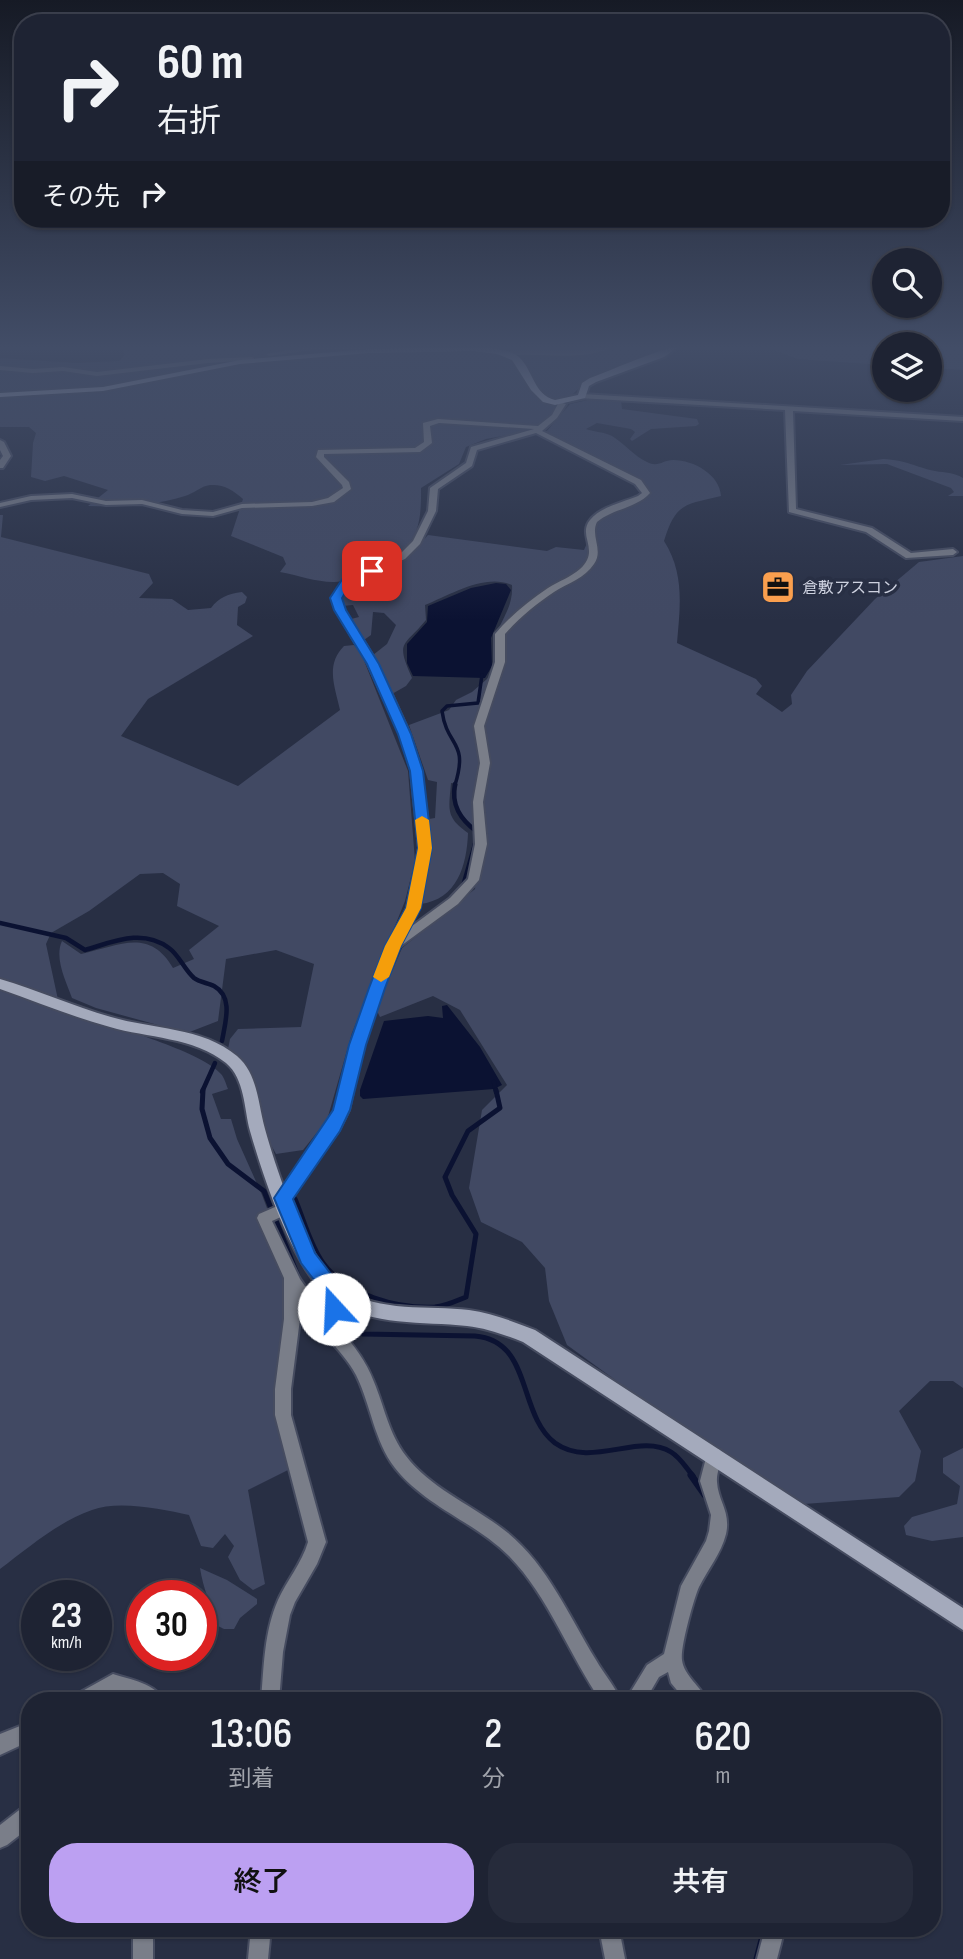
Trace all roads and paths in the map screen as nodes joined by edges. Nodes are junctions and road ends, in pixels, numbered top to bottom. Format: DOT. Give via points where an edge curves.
graph roads {
  1 [pos="427,438"];
  2 [pos="504,438"];
  3 [pos="559,438"];
  4 [pos="790,438"];
  5 [pos="0,442"];
  6 [pos="0,466"];
  7 [pos="0,505"];
  8 [pos="953,552"];
  9 [pos="393,946"];
  10 [pos="0,984"];
  11 [pos="279,1209"];
  12 [pos="290,1276"];
  13 [pos="334,1312"];
  14 [pos="714,1456"];
  15 [pos="963,1620"];
  16 [pos="668,1662"];
  17 [pos="98,1692"];
  18 [pos="139,1692"];
  19 [pos="271,1692"];
  20 [pos="606,1692"];
  21 [pos="639,1692"];
  22 [pos="691,1692"];
  23 [pos="21,1734"];
  24 [pos="0,1745"];
  25 [pos="21,1822"];
  26 [pos="0,1839"];
  27 [pos="143,1937"];
  28 [pos="260,1937"];
  29 [pos="611,1937"];
  30 [pos="773,1937"];
  31 [pos="144,1959"];
  32 [pos="258,1959"];
  33 [pos="615,1959"];
  34 [pos="767,1959"];
  1 -- 7 [label="street" via="417,450 321,452 320,457 346,489 313,505 242,506 205,514 72,496"];
  2 -- 9 [label="street" via="474,449 468,464 434,488 432,511 417,542 402,557 347,580 336,598 373,664 405,734 416,771 425,848 413,908"];
  3 -- 9 [label="street" via="638,482 646,493 599,516 590,531 596,552 593,561 500,634 500,662 479,726 485,763 478,802 481,844 473,880 454,901"];
  4 -- 8 [label="street" via="792,510 869,530 909,556"];
  5 -- 6 [label="street" via="7,456"];
  9 -- 11 [label="street" via="357,1045 342,1110"];
  10 -- 11 [label="street" via="111,1022 211,1046 232,1060 244,1075"];
  11 -- 12 [label="street" via="264,1218"];
  11 -- 13 [label="street" via="323,1280"];
  12 -- 13 [label="street" via="308,1307"];
  12 -- 19 [label="street" via="292,1319 283,1415 317,1542 277,1625"];
  13 -- 14 [label="street" via="369,1308 500,1324"];
  13 -- 20 [label="street" via="392,1452 407,1471 497,1535 527,1564"];
  14 -- 15 [label="street"];
  14 -- 16 [label="street" via="708,1482 719,1514 719,1531 690,1586"];
  16 -- 21 [label="street"];
  16 -- 22 [label="street"];
  17 -- 18 [label="street" via="113,1683"];
  23 -- 24 [label="street"];
  25 -- 26 [label="street"];
  27 -- 31 [label="street"];
  28 -- 32 [label="street"];
  29 -- 33 [label="street"];
  30 -- 34 [label="street"];
}
